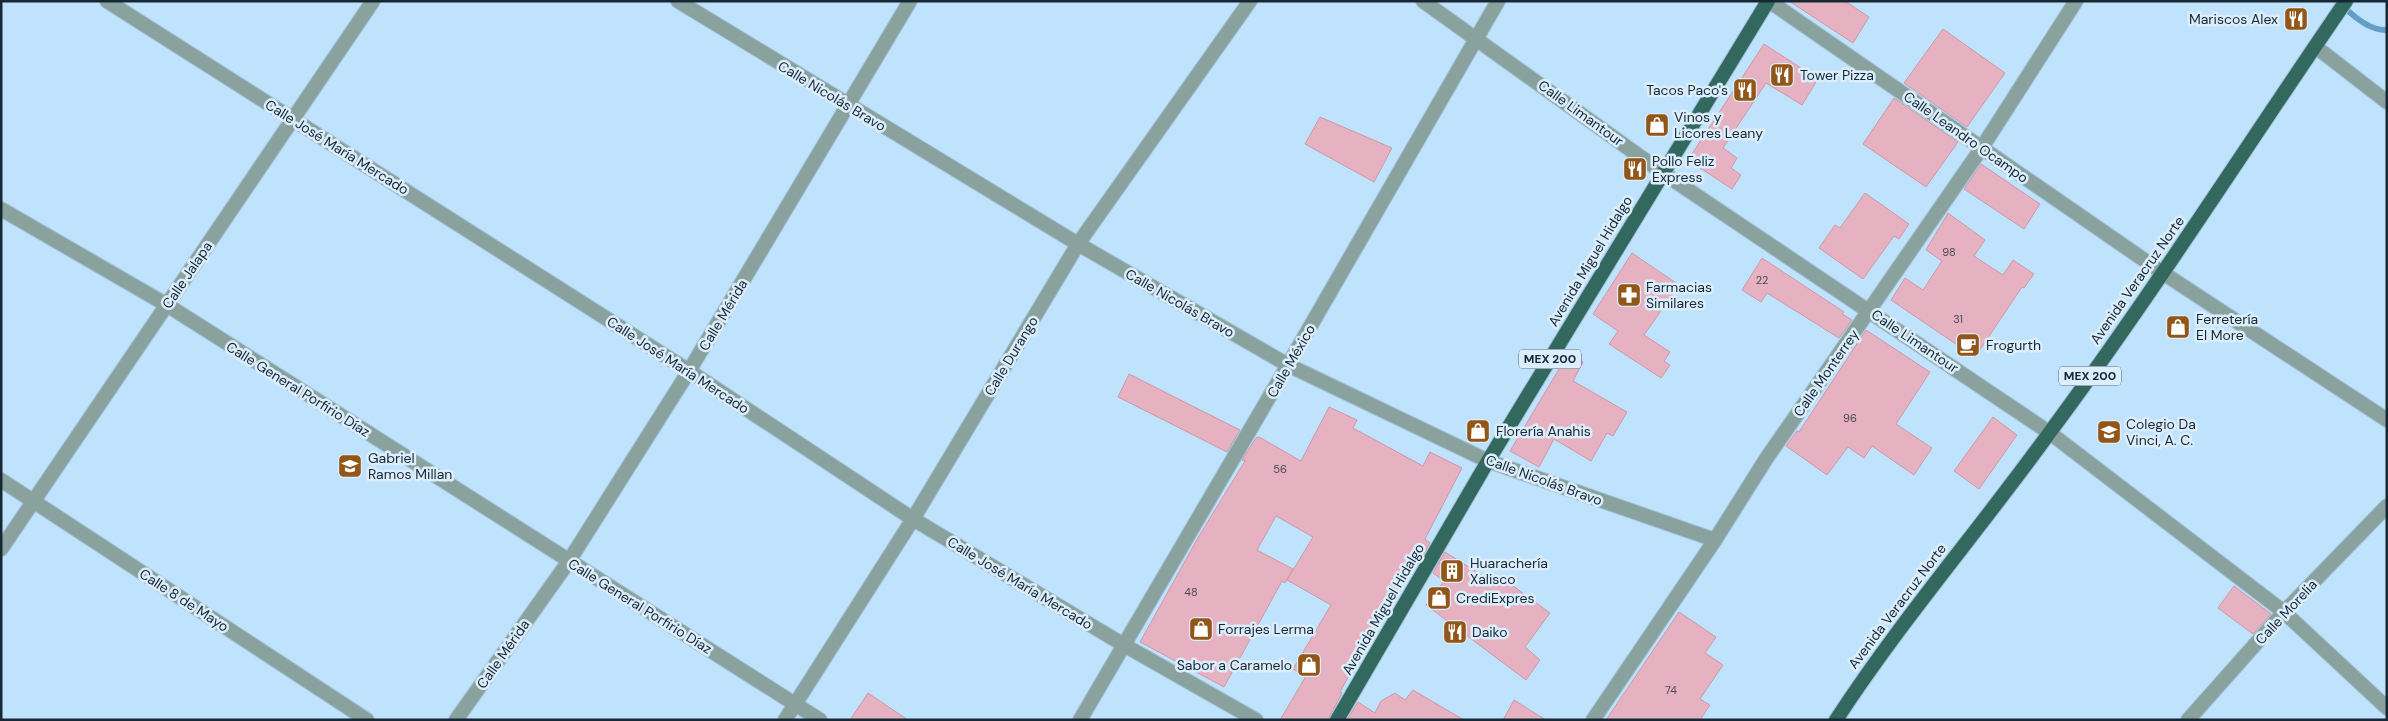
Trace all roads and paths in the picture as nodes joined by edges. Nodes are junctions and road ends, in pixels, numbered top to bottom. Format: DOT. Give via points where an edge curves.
graph roads {
  1 [pos="106,1"];
  2 [pos="373,1"];
  3 [pos="678,1"];
  4 [pos="910,1"];
  5 [pos="1250,1"];
  6 [pos="1423,1"];
  7 [pos="1498,1"];
  8 [pos="1768,1"];
  9 [pos="2076,1"];
  10 [pos="2346,1"];
  11 [pos="1477,39"];
  12 [pos="2316,47"];
  13 [pos="2387,102"];
  14 [pos="848,106"];
  15 [pos="294,119"];
  16 [pos="1981,148"];
  17 [pos="1663,173"];
  18 [pos="1,209"];
  19 [pos="1078,244"];
  20 [pos="2163,273"];
  21 [pos="167,305"];
  22 [pos="1870,310"];
  23 [pos="1288,365"];
  24 [pos="689,371"];
  25 [pos="2387,420"];
  26 [pos="2050,433"];
  27 [pos="1488,461"];
  28 [pos="1,480"];
  29 [pos="33,501"];
  30 [pos="2387,506"];
  31 [pos="913,519"];
  32 [pos="1715,540"];
  33 [pos="1,549"];
  34 [pos="568,561"];
  35 [pos="2284,612"];
  36 [pos="1124,645"];
  37 [pos="795,705"];
  38 [pos="2387,708"];
  39 [pos="367,720"];
  40 [pos="456,720"];
  41 [pos="785,720"];
  42 [pos="820,720"];
  43 [pos="1080,720"];
  44 [pos="1256,720"];
  45 [pos="1337,720"];
  46 [pos="1593,720"];
  47 [pos="1836,720"];
  48 [pos="2188,720"];
  1 -- 15 [label="street, Calle José María Mercado"];
  2 -- 15 [label="street, Calle Jalapa"];
  3 -- 14 [label="street, Calle Nicolás Bravo"];
  4 -- 14 [label="street, Calle Mérida"];
  5 -- 19 [label="street, Calle Durango"];
  6 -- 11 [label="street, Calle Limantour"];
  7 -- 11 [label="street, Calle México"];
  8 -- 16 [label="street, Calle Leandro Ocampo"];
  8 -- 17 [label="highway, Avenida Miguel Hidalgo / MEX 200"];
  9 -- 16 [label="street, Calle Monterrey"];
  10 -- 12 [label="highway, Avenida Veracruz Norte / MEX 200"];
  11 -- 17 [label="street, Calle Limantour"];
  11 -- 23 [label="street, Calle México"];
  12 -- 13 [label="street"];
  12 -- 20 [label="highway, Avenida Veracruz Norte / MEX 200"];
  14 -- 19 [label="street, Calle Nicolás Bravo"];
  14 -- 24 [label="street, Calle Mérida"];
  15 -- 21 [label="street, Calle Jalapa"];
  15 -- 24 [label="street, Calle José María Mercado"];
  16 -- 20 [label="street, Calle Leandro Ocampo"];
  16 -- 22 [label="street, Calle Monterrey"];
  17 -- 22 [label="street, Calle Limantour"];
  17 -- 27 [label="highway, Avenida Miguel Hidalgo / MEX 200"];
  18 -- 21 [label="street, Calle General Porfirio Díaz"];
  19 -- 23 [label="street, Calle Nicolás Bravo"];
  19 -- 31 [label="street, Calle Durango"];
  20 -- 25 [label="street, Calle Leandro Ocampo"];
  20 -- 26 [label="highway, Avenida Veracruz Norte / MEX 200"];
  21 -- 29 [label="street, Calle Jalapa"];
  21 -- 34 [label="street, Calle General Porfirio Díaz"];
  22 -- 26 [label="street, Calle Limantour"];
  22 -- 32 [label="street, Calle Monterrey" via="1766,458"];
  23 -- 27 [label="street, Calle Nicolás Bravo"];
  23 -- 36 [label="street, Calle México"];
  24 -- 31 [label="street, Calle José María Mercado"];
  24 -- 34 [label="street, Calle Mérida"];
  26 -- 35 [label="street, Calle Limantour"];
  26 -- 47 [label="highway, Avenida Veracruz Norte / MEX 200" via="1937,578"];
  27 -- 32 [label="street, Calle Nicolás Bravo"];
  27 -- 45 [label="highway, Avenida Miguel Hidalgo / MEX 200"];
  28 -- 29 [label="street, Calle 8 de Mayo"];
  29 -- 33 [label="street, Calle Jalapa"];
  29 -- 39 [label="street, Calle 8 de Mayo"];
  30 -- 35 [label="street, Calle Morelia"];
  31 -- 36 [label="street, Calle José María Mercado"];
  31 -- 37 [label="street, Calle Durango"];
  32 -- 46 [label="street, Calle Monterrey"];
  34 -- 37 [label="street, Calle General Porfirio Díaz"];
  34 -- 40 [label="street, Calle Mérida"];
  35 -- 38 [label="street, Calle Limantour"];
  35 -- 48 [label="street, Calle Morelia"];
  36 -- 43 [label="street, Calle México"];
  36 -- 44 [label="street, Calle José María Mercado"];
  37 -- 41 [label="street, Calle Durango"];
  37 -- 42 [label="street, Calle General Porfirio Díaz"];
}
